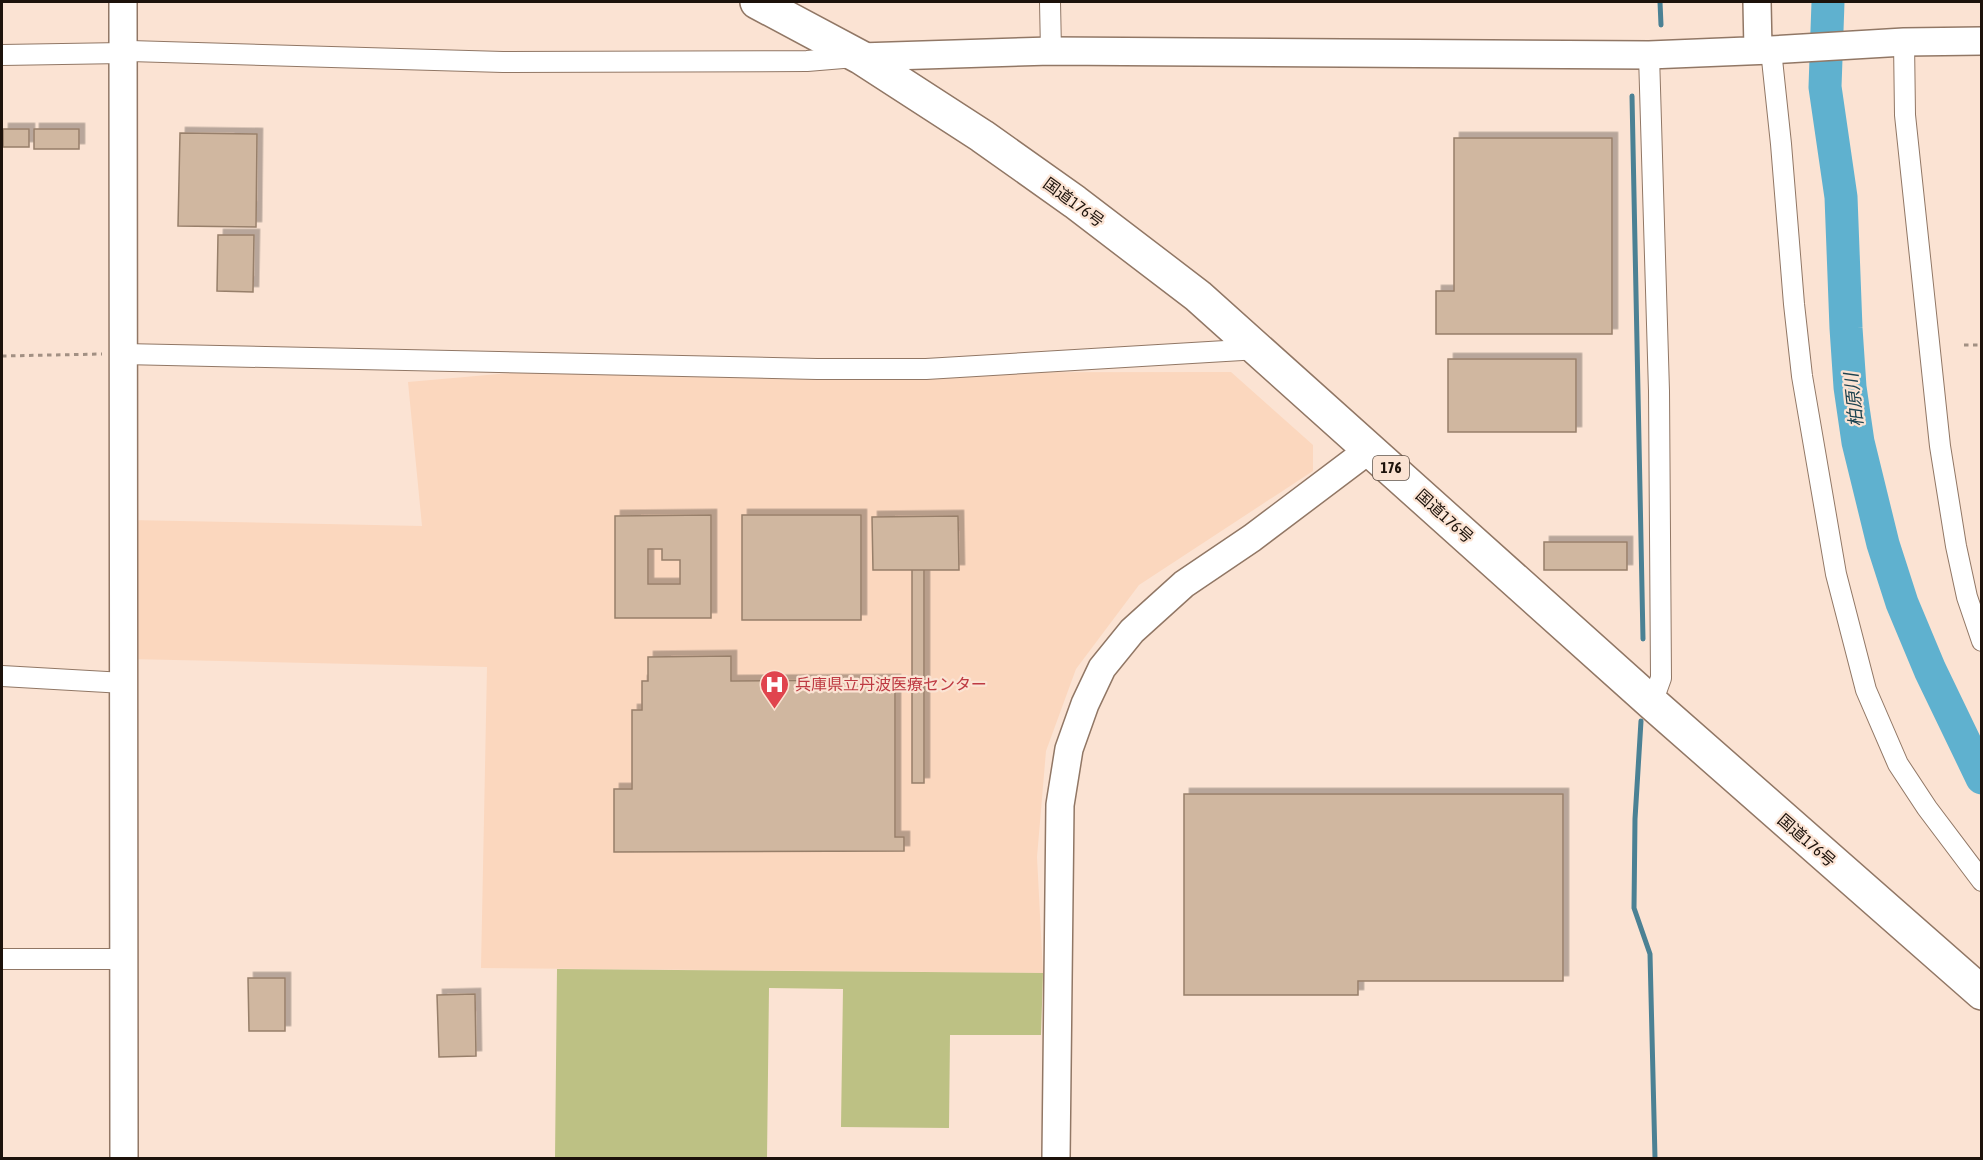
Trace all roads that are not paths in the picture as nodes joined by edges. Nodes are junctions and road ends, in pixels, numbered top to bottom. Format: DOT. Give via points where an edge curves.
graph roads {
  1 [pos="123,2"];
  2 [pos="757,2"];
  3 [pos="1050,2"];
  4 [pos="1757,2"];
  5 [pos="1982,41"];
  6 [pos="1904,42"];
  7 [pos="1764,50"];
  8 [pos="1051,51"];
  9 [pos="123,53"];
  10 [pos="2,55"];
  11 [pos="1649,55"];
  12 [pos="860,57"];
  13 [pos="1259,349"];
  14 [pos="123,354"];
  15 [pos="1370,449"];
  16 [pos="1982,641"];
  17 [pos="2,676"];
  18 [pos="124,682"];
  19 [pos="1652,703"];
  20 [pos="1982,881"];
  21 [pos="124,958"];
  22 [pos="2,959"];
  23 [pos="1982,993"];
  24 [pos="124,1158"];
  25 [pos="1056,1158"];
  1 -- 9 [label="street"];
  2 -- 12 [label="highway, 国道176号 / 176"];
  3 -- 8 [label="street"];
  4 -- 7 [label="street"];
  5 -- 6 [label="street"];
  6 -- 7 [label="street"];
  6 -- 16 [label="street" via="1905,115 1940,446 1956,546"];
  7 -- 11 [label="street"];
  7 -- 20 [label="street" via="1781,144 1802,376 1839,584 1866,690 1898,764"];
  8 -- 11 [label="street"];
  8 -- 12 [label="street"];
  9 -- 10 [label="street"];
  9 -- 12 [label="street" via="503,62 807,62"];
  9 -- 14 [label="street"];
  11 -- 19 [label="street" via="1660,570 1660,678"];
  12 -- 13 [label="highway, 国道176号 / 176" via="1075,202 1198,296"];
  13 -- 14 [label="street" via="926,369"];
  13 -- 15 [label="highway, 国道176号 / 176"];
  14 -- 18 [label="street"];
  15 -- 19 [label="highway, 国道176号 / 176"];
  15 -- 25 [label="street" via="1184,585 1132,631 1102,668 1085,704 1069,749 1060,805"];
  17 -- 18 [label="street"];
  18 -- 21 [label="street"];
  19 -- 23 [label="highway, 国道176号 / 176"];
  21 -- 22 [label="street"];
  21 -- 24 [label="street"];
}
